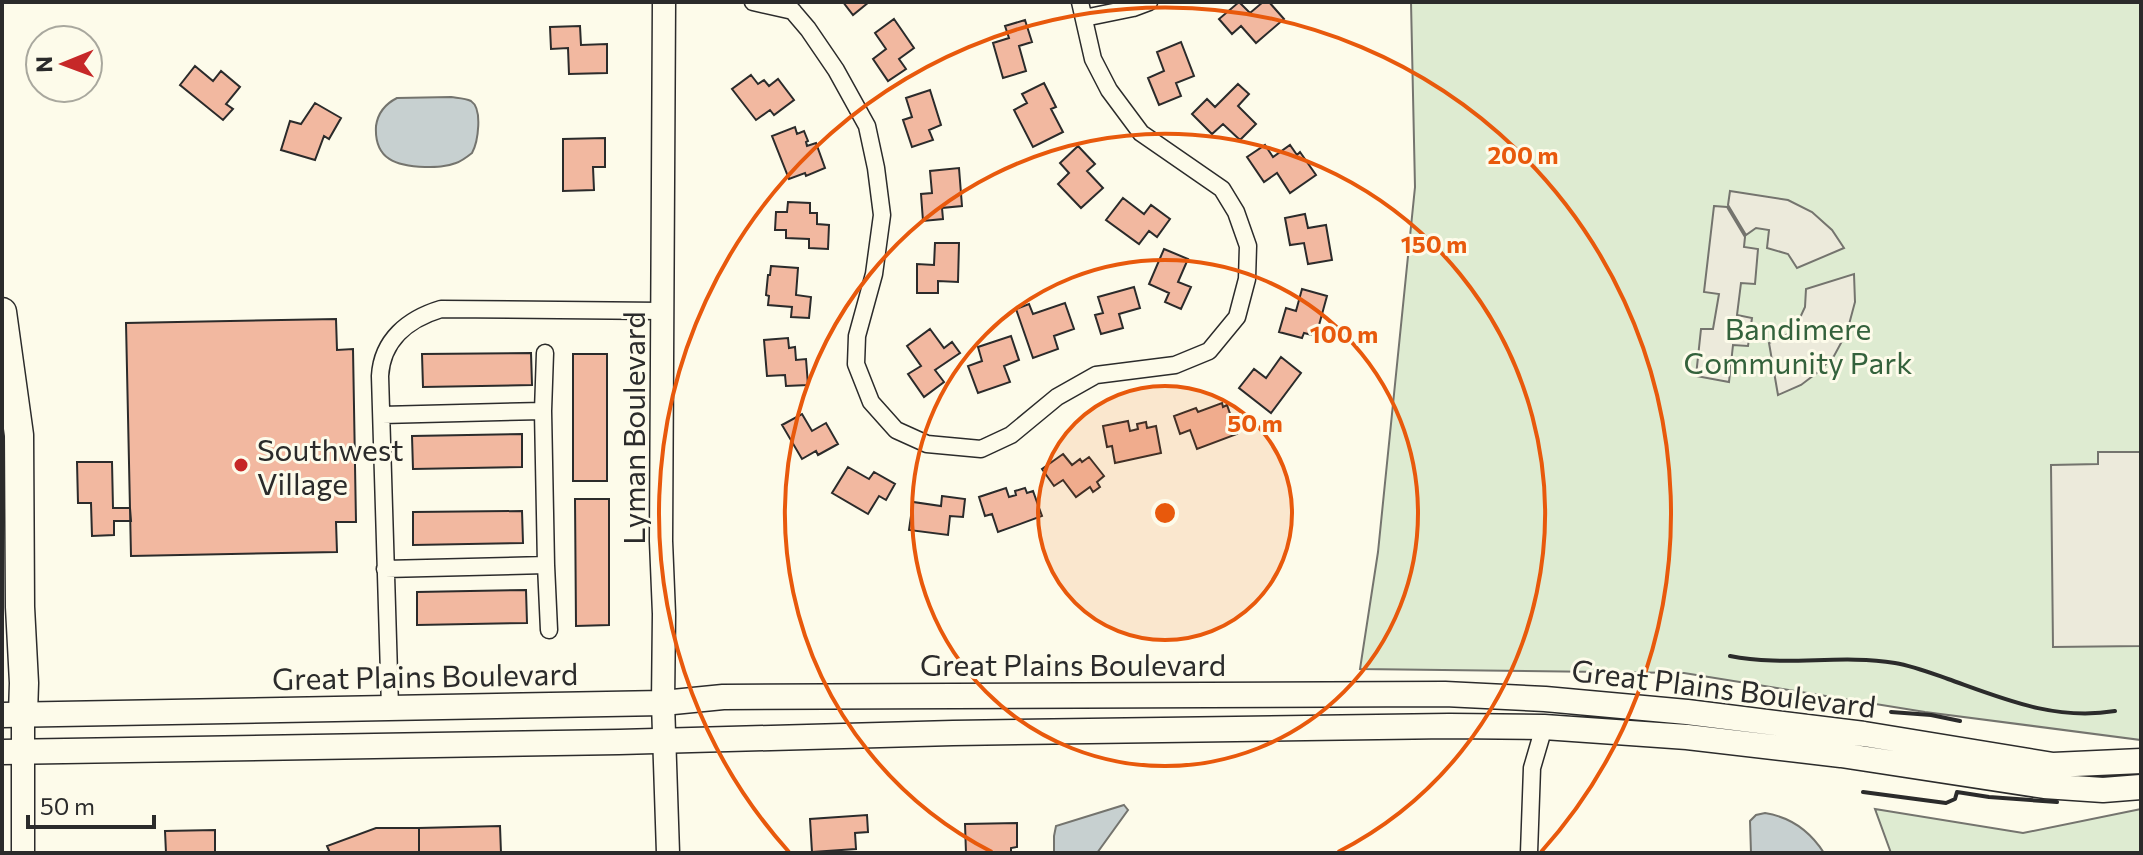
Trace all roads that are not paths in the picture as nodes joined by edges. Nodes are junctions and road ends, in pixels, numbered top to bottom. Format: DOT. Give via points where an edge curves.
graph roads {
  1 [pos="664,2"];
  2 [pos="753,2"];
  3 [pos="1149,2"];
  4 [pos="789,6"];
  5 [pos="1082,10"];
  6 [pos="662,311"];
  7 [pos="2,312"];
  8 [pos="545,353"];
  9 [pos="543,411"];
  10 [pos="382,415"];
  11 [pos="546,565"];
  12 [pos="385,569"];
  13 [pos="549,630"];
  14 [pos="663,703"];
  15 [pos="390,707"];
  16 [pos="13,714"];
  17 [pos="1544,727"];
  18 [pos="665,741"];
  19 [pos="12,752"];
  20 [pos="2141,761"];
  21 [pos="2141,787"];
  22 [pos="23,853"];
  23 [pos="668,853"];
  24 [pos="1529,853"];
  1 -- 6 [label="street, Lyman Boulevard"];
  2 -- 4 [label="street"];
  3 -- 5 [label="street" via="1133,8"];
  4 -- 5 [label="street" via="836,70 867,126 876,168 882,215 856,364 871,402 896,430 927,444 981,449 1011,435 1057,397 1096,375 1175,365 1209,351 1237,317 1247,279 1248,246 1222,189 1141,133 1093,59"];
  6 -- 10 [label="street" via="441,309 427,314 389,344 381,362"];
  6 -- 14 [label="street, Lyman Boulevard"];
  7 -- 16 [label="highway" via="19,435 24,683"];
  8 -- 9 [label="street"];
  9 -- 10 [label="street"];
  9 -- 11 [label="street"];
  10 -- 12 [label="street"];
  11 -- 12 [label="street"];
  11 -- 13 [label="street"];
  12 -- 15 [label="street"];
  14 -- 15 [label="main road, Great Plains Boulevard"];
  14 -- 18 [label="street, Lyman Boulevard"];
  14 -- 20 [label="main road, Great Plains Boulevard" via="723,697 1445,694 1687,712 2053,765"];
  15 -- 16 [label="main road, Great Plains Boulevard"];
  16 -- 19 [label="street"];
  17 -- 18 [label="main road, Great Plains Boulevard"];
  17 -- 21 [label="main road, Great Plains Boulevard" via="1841,755 2044,786"];
  17 -- 24 [label="street" via="1532,768"];
  18 -- 19 [label="main road, Great Plains Boulevard"];
  18 -- 23 [label="street, Lyman Boulevard"];
  19 -- 22 [label="street"];
}
